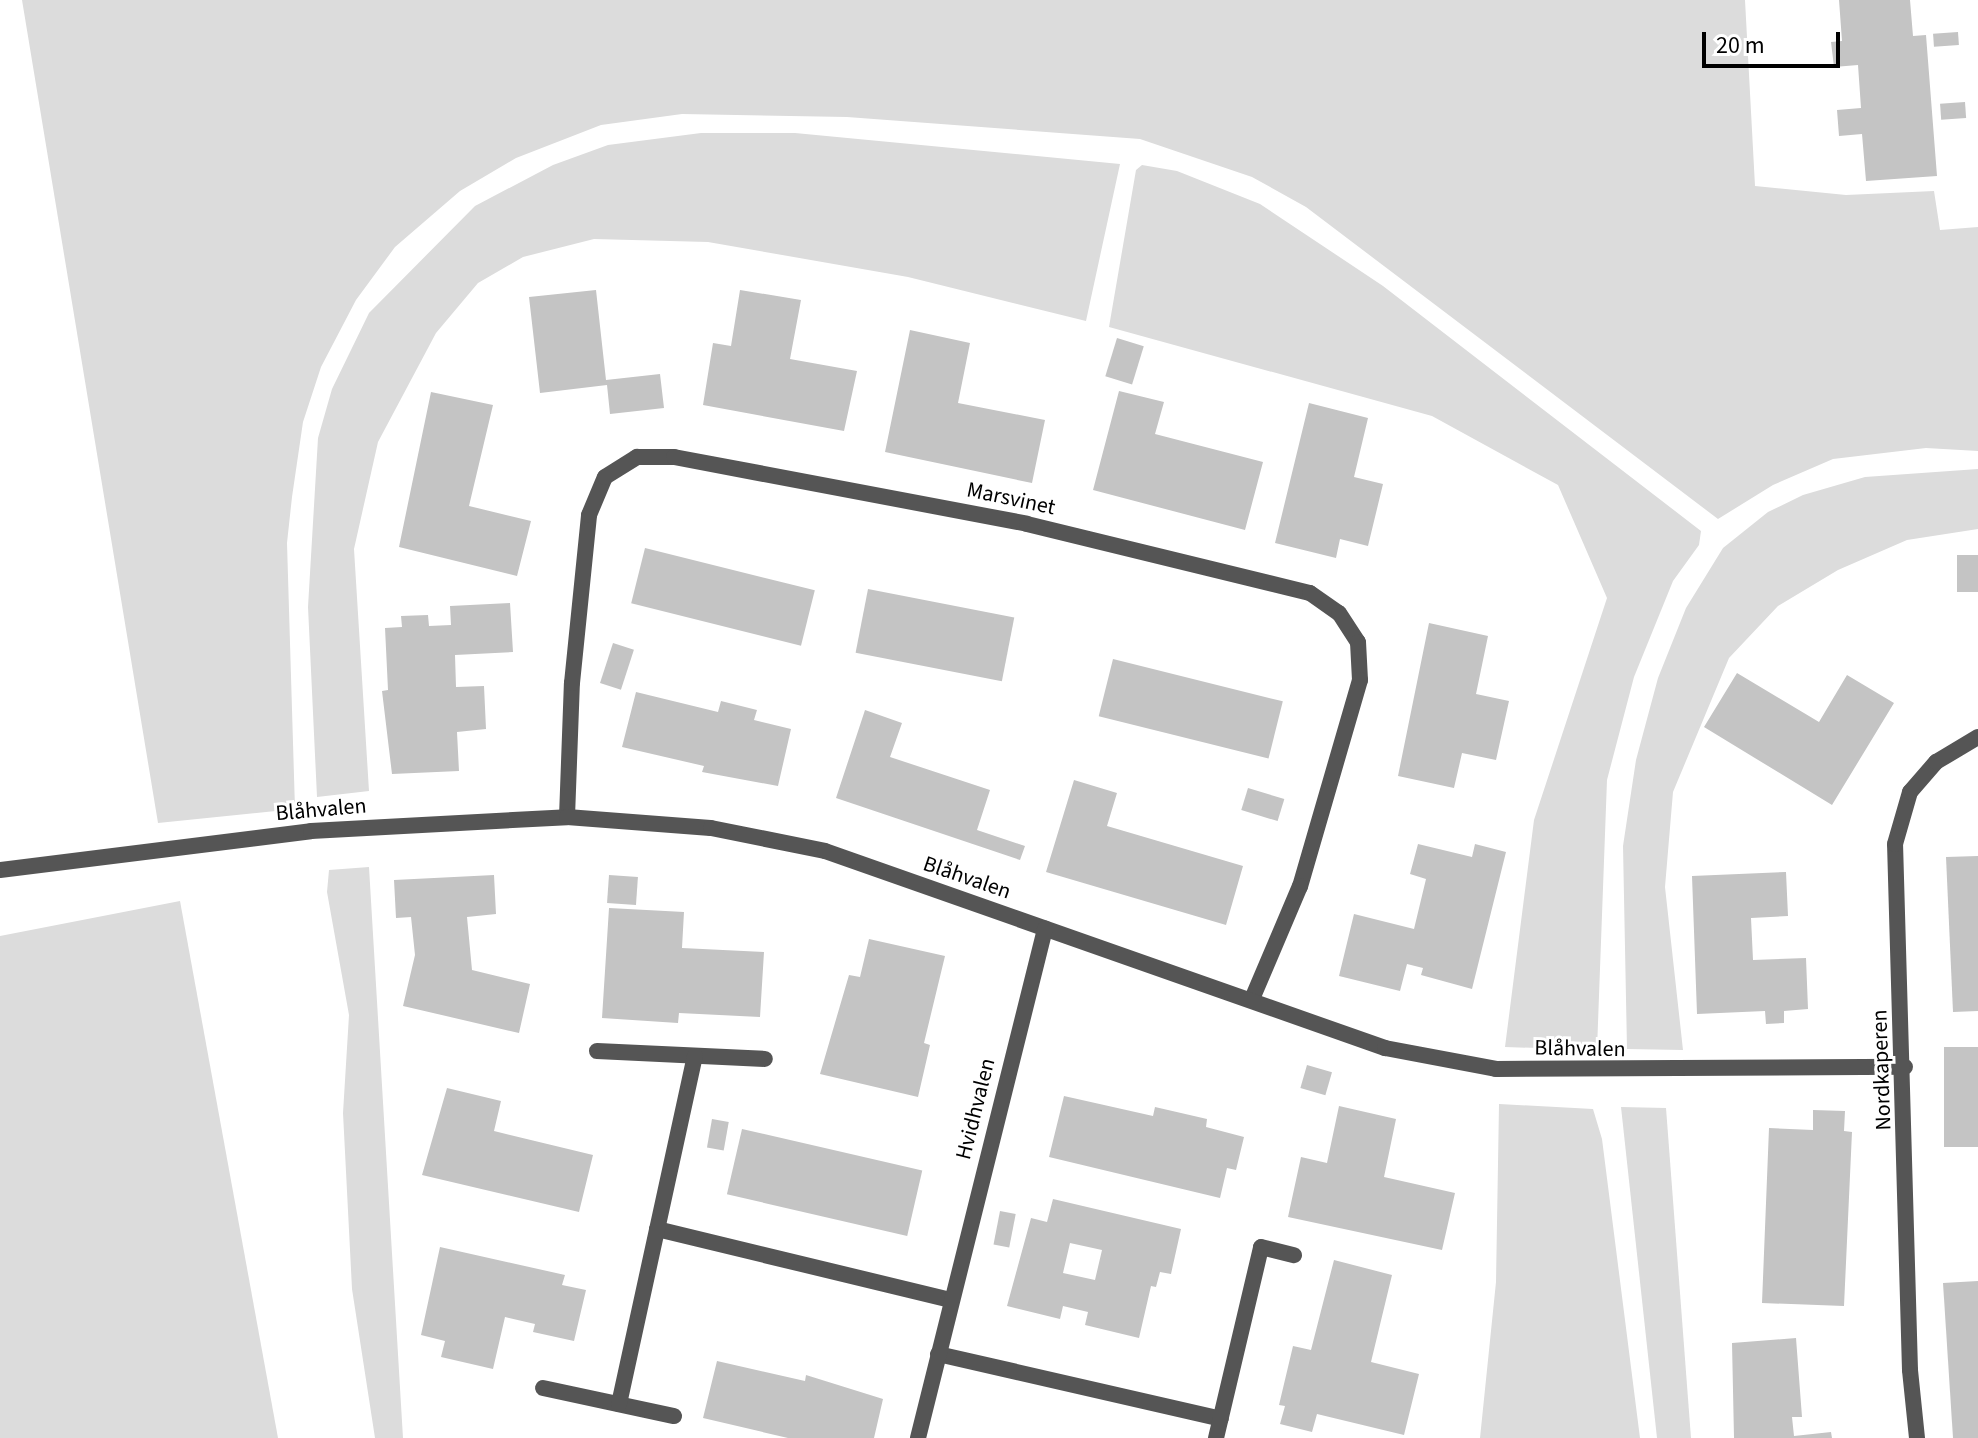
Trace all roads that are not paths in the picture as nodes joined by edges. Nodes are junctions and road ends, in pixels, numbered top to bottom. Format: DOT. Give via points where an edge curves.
graph roads {
  1 [pos="1978,737"];
  2 [pos="567,817"];
  3 [pos="0,870"];
  4 [pos="1045,929"];
  5 [pos="1252,999"];
  6 [pos="597,1051"];
  7 [pos="695,1056"];
  8 [pos="765,1059"];
  9 [pos="1905,1067"];
  10 [pos="657,1229"];
  11 [pos="1294,1255"];
  12 [pos="951,1300"];
  13 [pos="938,1354"];
  14 [pos="543,1388"];
  15 [pos="619,1404"];
  16 [pos="674,1416"];
  17 [pos="1221,1419"];
  18 [pos="918,1438"];
  19 [pos="1216,1438"];
  20 [pos="1917,1438"];
  1 -- 9 [label="street, Nordkaperen" via="1936,762 1910,792 1895,844"];
  2 -- 3 [label="street, Blåhvalen" via="311,831"];
  2 -- 4 [label="street, Blåhvalen" via="711,828 825,851"];
  2 -- 5 [label="street, Marsvinet" via="572,683 589,515 605,477 637,457 674,457 1027,524 1310,593 1339,613 1358,642 1360,680 1300,886"];
  4 -- 5 [label="street, Blåhvalen"];
  4 -- 12 [label="street, Hvidhvalen"];
  5 -- 9 [label="street, Blåhvalen" via="1385,1048 1496,1069"];
  6 -- 7 [label="street"];
  7 -- 8 [label="street"];
  7 -- 10 [label="street"];
  9 -- 20 [label="street, Nordkaperen" via="1910,1370"];
  10 -- 12 [label="street"];
  10 -- 15 [label="street"];
  11 -- 17 [label="street" via="1261,1247"];
  12 -- 13 [label="street, Hvidhvalen"];
  13 -- 17 [label="street"];
  13 -- 18 [label="street, Hvidhvalen"];
  14 -- 15 [label="street"];
  15 -- 16 [label="street"];
  17 -- 19 [label="street"];
}
